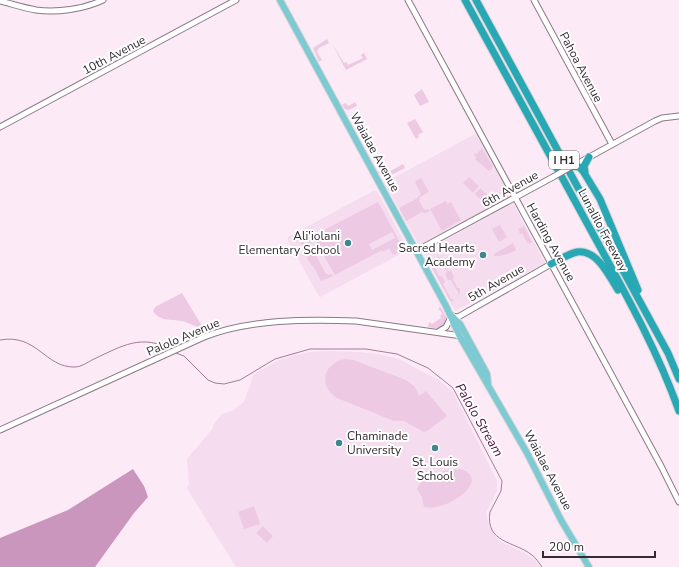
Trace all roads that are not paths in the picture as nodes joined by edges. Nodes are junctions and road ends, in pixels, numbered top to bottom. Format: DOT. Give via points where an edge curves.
graph roads {
  1 [pos="103,0"];
  2 [pos="236,0"];
  3 [pos="280,0"];
  4 [pos="408,0"];
  5 [pos="465,0"];
  6 [pos="476,0"];
  7 [pos="534,0"];
  8 [pos="0,1"];
  9 [pos="679,116"];
  10 [pos="0,128"];
  11 [pos="612,144"];
  12 [pos="589,157"];
  13 [pos="572,166"];
  14 [pos="585,172"];
  15 [pos="515,198"];
  16 [pos="416,251"];
  17 [pos="551,264"];
  18 [pos="451,316"];
  19 [pos="651,322"];
  20 [pos="435,332"];
  21 [pos="459,335"];
  22 [pos="649,340"];
  23 [pos="482,366"];
  24 [pos="679,379"];
  25 [pos="488,383"];
  26 [pos="679,411"];
  27 [pos="0,430"];
  28 [pos="677,496"];
  29 [pos="679,502"];
  30 [pos="589,567"];
  1 -- 8 [label="street" via="81,7 48,11"];
  2 -- 10 [label="street, 10th Avenue"];
  3 -- 16 [label="main road, Waialae Avenue"];
  4 -- 15 [label="street, Harding Avenue"];
  5 -- 22 [label="highway, Lunalilo Freeway / I H1"];
  6 -- 19 [label="highway, Lunalilo Freeway / I H1"];
  7 -- 11 [label="street, Pahoa Avenue"];
  9 -- 11 [label="street, 6th Avenue" via="662,118"];
  11 -- 12 [label="street, 6th Avenue"];
  12 -- 13 [label="street, 6th Avenue"];
  12 -- 14 [label="highway" via="584,166"];
  13 -- 14 [label="highway"];
  13 -- 15 [label="street, 6th Avenue, bridge"];
  14 -- 19 [label="highway" via="607,215"];
  15 -- 16 [label="street, 6th Avenue"];
  15 -- 17 [label="street, Harding Avenue"];
  16 -- 18 [label="main road, Waialae Avenue"];
  17 -- 18 [label="street, 5th Avenue" via="458,317"];
  17 -- 22 [label="highway" via="578,252 594,257"];
  17 -- 28 [label="street, Harding Avenue"];
  18 -- 20 [label="street" via="446,328"];
  18 -- 21 [label="main road, Waialae Avenue"];
  18 -- 23 [label="main road, Waialae Avenue" via="460,324"];
  19 -- 24 [label="highway, Lunalilo Freeway / I H1"];
  20 -- 21 [label="street, Palolo Avenue"];
  20 -- 27 [label="street, Palolo Avenue" via="356,321 327,320 235,327 209,335"];
  21 -- 23 [label="street" via="463,337 475,359"];
  21 -- 25 [label="main road, Waialae Avenue" via="482,377"];
  22 -- 26 [label="highway, Lunalilo Freeway / I H1"];
  23 -- 25 [label="main road, Waialae Avenue"];
  25 -- 30 [label="main road, Waialae Avenue"];
  28 -- 29 [label="street, Harding Avenue"];
}
